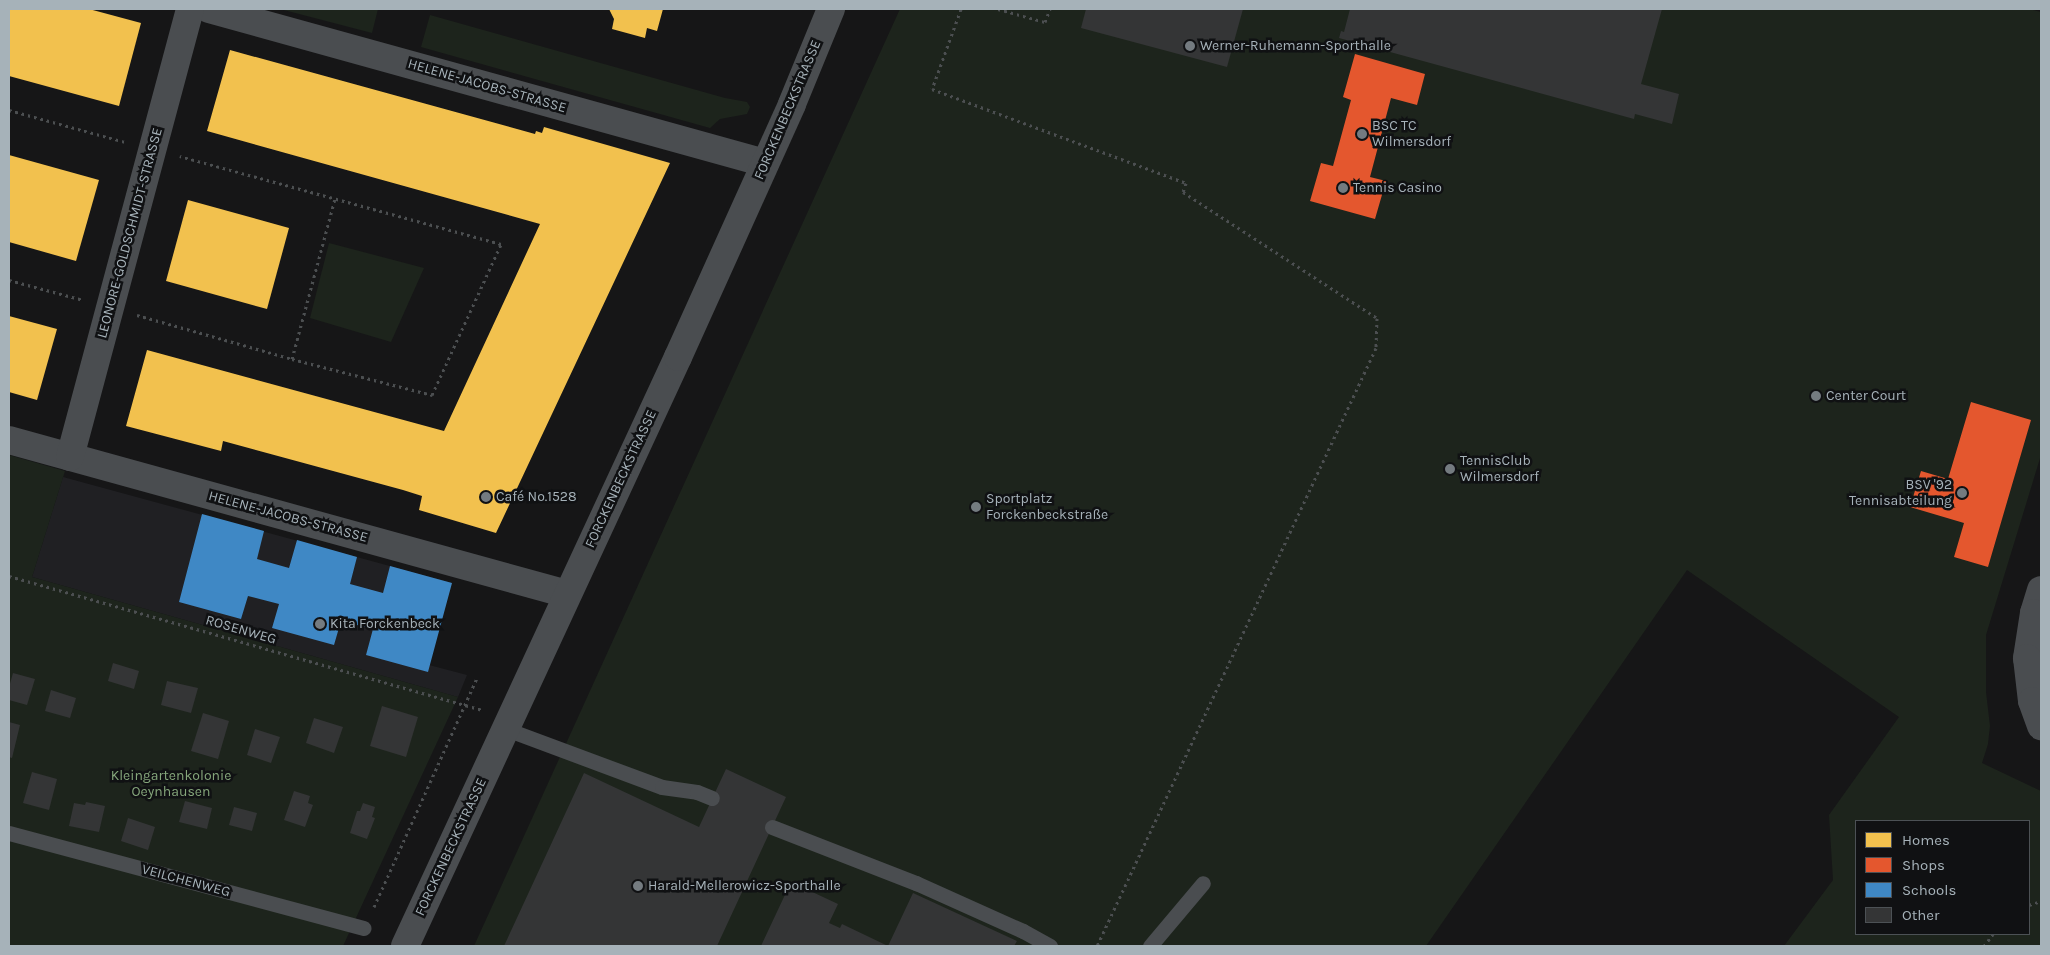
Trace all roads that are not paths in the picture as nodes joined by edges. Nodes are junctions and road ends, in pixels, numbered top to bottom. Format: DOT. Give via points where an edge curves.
graph roads {
  1 [pos="190,9"];
  2 [pos="209,9"];
  3 [pos="831,9"];
  4 [pos="765,163"];
  5 [pos="9,440"];
  6 [pos="70,457"];
  7 [pos="2041,590"];
  8 [pos="567,594"];
  9 [pos="2041,726"];
  10 [pos="506,729"];
  11 [pos="712,798"];
  12 [pos="772,826"];
  13 [pos="9,833"];
  14 [pos="1203,883"];
  15 [pos="364,928"];
  16 [pos="405,946"];
  17 [pos="1050,946"];
  18 [pos="1150,946"];
  1 -- 6 [label="street, LEONORE-GOLDSCHMIDT-STRASSE"];
  2 -- 4 [label="street, HELENE-JACOBS-STRASSE"];
  3 -- 4 [label="street, FORCKENBECKSTRASSE"];
  4 -- 8 [label="street, FORCKENBECKSTRASSE"];
  5 -- 6 [label="street, HELENE-JACOBS-STRASSE"];
  6 -- 8 [label="street, HELENE-JACOBS-STRASSE"];
  7 -- 9 [label="street" via="2027,658 2032,701"];
  8 -- 10 [label="street, FORCKENBECKSTRASSE"];
  10 -- 11 [label="lane" via="662,786"];
  10 -- 16 [label="street, FORCKENBECKSTRASSE"];
  12 -- 17 [label="lane" via="916,883"];
  13 -- 15 [label="lane, VEILCHENWEG"];
  14 -- 18 [label="lane"];
}
